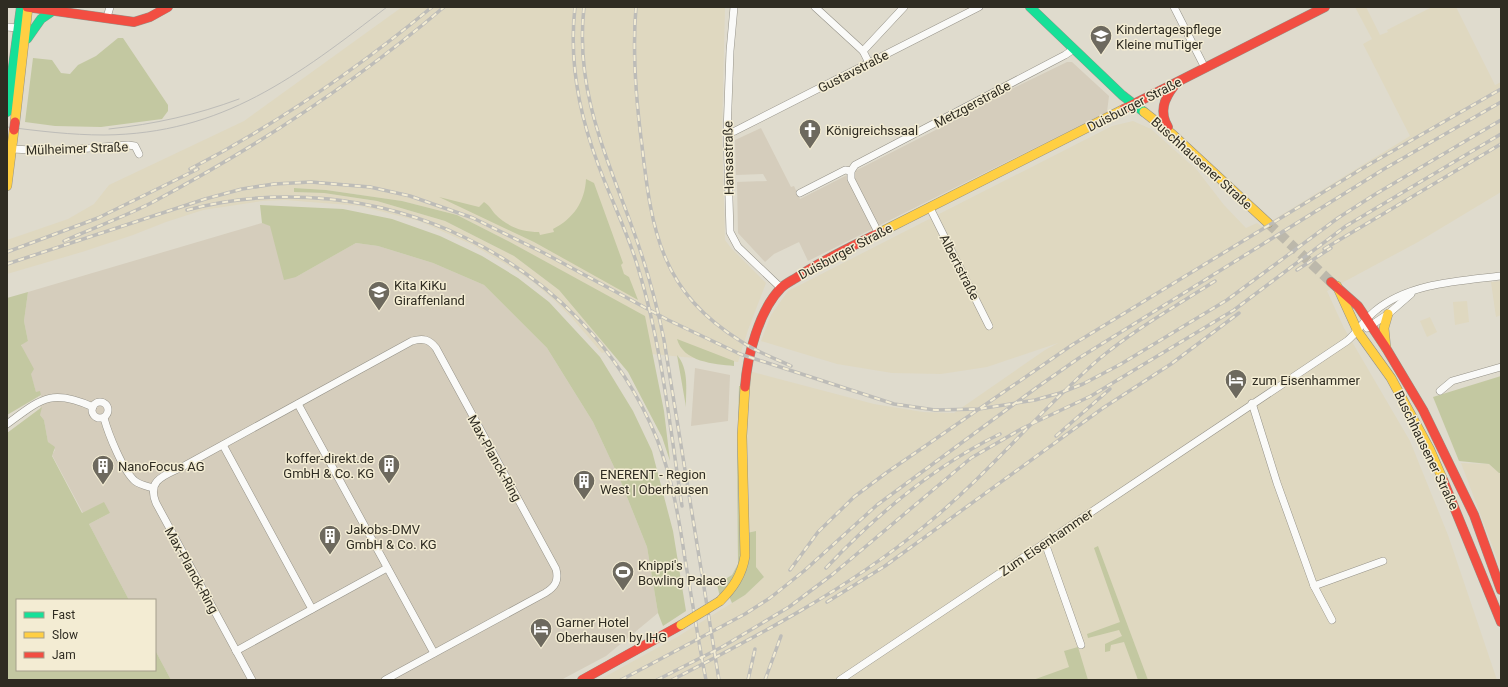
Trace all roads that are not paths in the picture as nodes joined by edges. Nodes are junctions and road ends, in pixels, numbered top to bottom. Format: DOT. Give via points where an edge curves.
graph roads {
  1 [pos="21,7"];
  2 [pos="28,7"];
  3 [pos="110,7"];
  4 [pos="168,7"];
  5 [pos="734,7"];
  6 [pos="815,7"];
  7 [pos="904,7"];
  8 [pos="979,7"];
  9 [pos="1030,7"];
  10 [pos="1174,7"];
  11 [pos="1325,7"];
  12 [pos="54,10"];
  13 [pos="107,17"];
  14 [pos="7,27"];
  15 [pos="17,28"];
  16 [pos="25,41"];
  17 [pos="1074,49"];
  18 [pos="863,52"];
  19 [pos="869,63"];
  20 [pos="1205,68"];
  21 [pos="1178,82"];
  22 [pos="12,89"];
  23 [pos="1136,104"];
  24 [pos="10,108"];
  25 [pos="727,133"];
  26 [pos="1172,134"];
  27 [pos="12,149"];
  28 [pos="139,154"];
  29 [pos="851,171"];
  30 [pos="7,186"];
  31 [pos="800,193"];
  32 [pos="930,208"];
  33 [pos="1268,223"];
  34 [pos="879,234"];
  35 [pos="1501,276"];
  36 [pos="781,288"];
  37 [pos="1413,292"];
  38 [pos="1388,314"];
  39 [pos="1368,324"];
  40 [pos="989,326"];
  41 [pos="1358,332"];
  42 [pos="1386,348"];
  43 [pos="1501,367"];
  44 [pos="1440,391"];
  45 [pos="1252,403"];
  46 [pos="298,404"];
  47 [pos="93,407"];
  48 [pos="104,418"];
  49 [pos="7,424"];
  50 [pos="223,445"];
  51 [pos="153,488"];
  52 [pos="1045,543"];
  53 [pos="1383,561"];
  54 [pos="387,568"];
  55 [pos="1314,586"];
  56 [pos="1501,590"];
  57 [pos="312,609"];
  58 [pos="1332,620"];
  59 [pos="1501,622"];
  60 [pos="1081,645"];
  61 [pos="236,650"];
  62 [pos="434,653"];
  63 [pos="388,679"];
  64 [pos="252,680"];
  65 [pos="582,680"];
  66 [pos="840,680"];
  1 -- 15 [label="main road, Mülheimer Straße"];
  2 -- 12 [label="main road"];
  2 -- 16 [label="main road, Mülheimer Straße"];
  3 -- 13 [label="street"];
  4 -- 13 [label="main road" via="134,22"];
  5 -- 25 [label="street, Hansastraße"];
  6 -- 18 [label="street"];
  7 -- 18 [label="street"];
  8 -- 19 [label="street, Gustavstraße"];
  9 -- 17 [label="main road, Buschhausener Straße"];
  10 -- 20 [label="street"];
  11 -- 20 [label="main road, Duisburger Straße"];
  12 -- 13 [label="main road"];
  12 -- 16 [label="main road" via="41,19"];
  14 -- 15 [label="street"];
  15 -- 16 [label="main road"];
  15 -- 22 [label="main road, Mülheimer Straße"];
  16 -- 22 [label="main road, Mülheimer Straße"];
  17 -- 23 [label="main road, Buschhausener Straße" via="1122,95"];
  17 -- 29 [label="street, Metzgerstraße" via="857,163"];
  18 -- 19 [label="street"];
  19 -- 25 [label="street, Gustavstraße"];
  20 -- 21 [label="main road, Duisburger Straße"];
  21 -- 23 [label="main road, Duisburger Straße"];
  21 -- 26 [label="main road" via="1166,96 1162,108 1163,119"];
  22 -- 24 [label="main road, Mülheimer Straße"];
  23 -- 26 [label="main road, Buschhausener Straße"];
  23 -- 32 [label="main road, Duisburger Straße"];
  24 -- 27 [label="main road, Mülheimer Straße" via="14,126"];
  25 -- 36 [label="street, Hansastraße" via="731,235 738,247"];
  26 -- 33 [label="main road, Buschhausener Straße"];
  27 -- 28 [label="street, Mülheimer Straße" via="52,151 128,145 135,146"];
  27 -- 30 [label="main road, Mülheimer Straße"];
  29 -- 31 [label="street, Metzgerstraße" via="846,170"];
  29 -- 34 [label="street" via="852,182"];
  32 -- 34 [label="main road, Duisburger Straße"];
  32 -- 40 [label="street, Albertstraße"];
  34 -- 36 [label="main road, Duisburger Straße" via="800,274"];
  35 -- 37 [label="street" via="1451,282"];
  36 -- 65 [label="main road, Duisburger Straße, bridge" via="767,307 762,319 746,373 742,421 746,556 738,581 720,601"];
  37 -- 38 [label="street"];
  37 -- 39 [label="street" via="1378,309"];
  38 -- 39 [label="street"];
  38 -- 42 [label="main road" via="1384,328"];
  39 -- 41 [label="street, Zum Eisenhammer"];
  39 -- 41 [label="main road, Buschhausener Straße" via="1358,306 1334,284"];
  39 -- 42 [label="main road, Buschhausener Straße"];
  41 -- 45 [label="street, Zum Eisenhammer"];
  41 -- 59 [label="main road, Buschhausener Straße" via="1391,378 1428,444"];
  42 -- 56 [label="main road, Buschhausener Straße" via="1433,428 1474,515"];
  43 -- 44 [label="street" via="1452,381"];
  45 -- 52 [label="street, Zum Eisenhammer"];
  45 -- 55 [label="street"];
  46 -- 50 [label="street, Max-Planck-Ring"];
  46 -- 54 [label="street"];
  46 -- 62 [label="street, Max-Planck-Ring" via="412,341 426,339 436,348 556,569 557,578 555,586 545,594"];
  47 -- 48 [label="street" via="94,416"];
  47 -- 48 [label="street" via="99,402 106,404 109,412"];
  47 -- 49 [label="street" via="70,398 53,397 39,401"];
  48 -- 51 [label="street" via="109,436 131,476 140,484"];
  50 -- 51 [label="street, Max-Planck-Ring" via="156,481"];
  50 -- 57 [label="street"];
  51 -- 61 [label="street, Max-Planck-Ring" via="157,504"];
  52 -- 60 [label="street"];
  52 -- 66 [label="street, Zum Eisenhammer"];
  53 -- 55 [label="street"];
  54 -- 57 [label="street"];
  54 -- 62 [label="street"];
  55 -- 58 [label="street"];
  57 -- 61 [label="street"];
  61 -- 64 [label="street, Max-Planck-Ring"];
  62 -- 63 [label="street, Max-Planck-Ring"];
}
